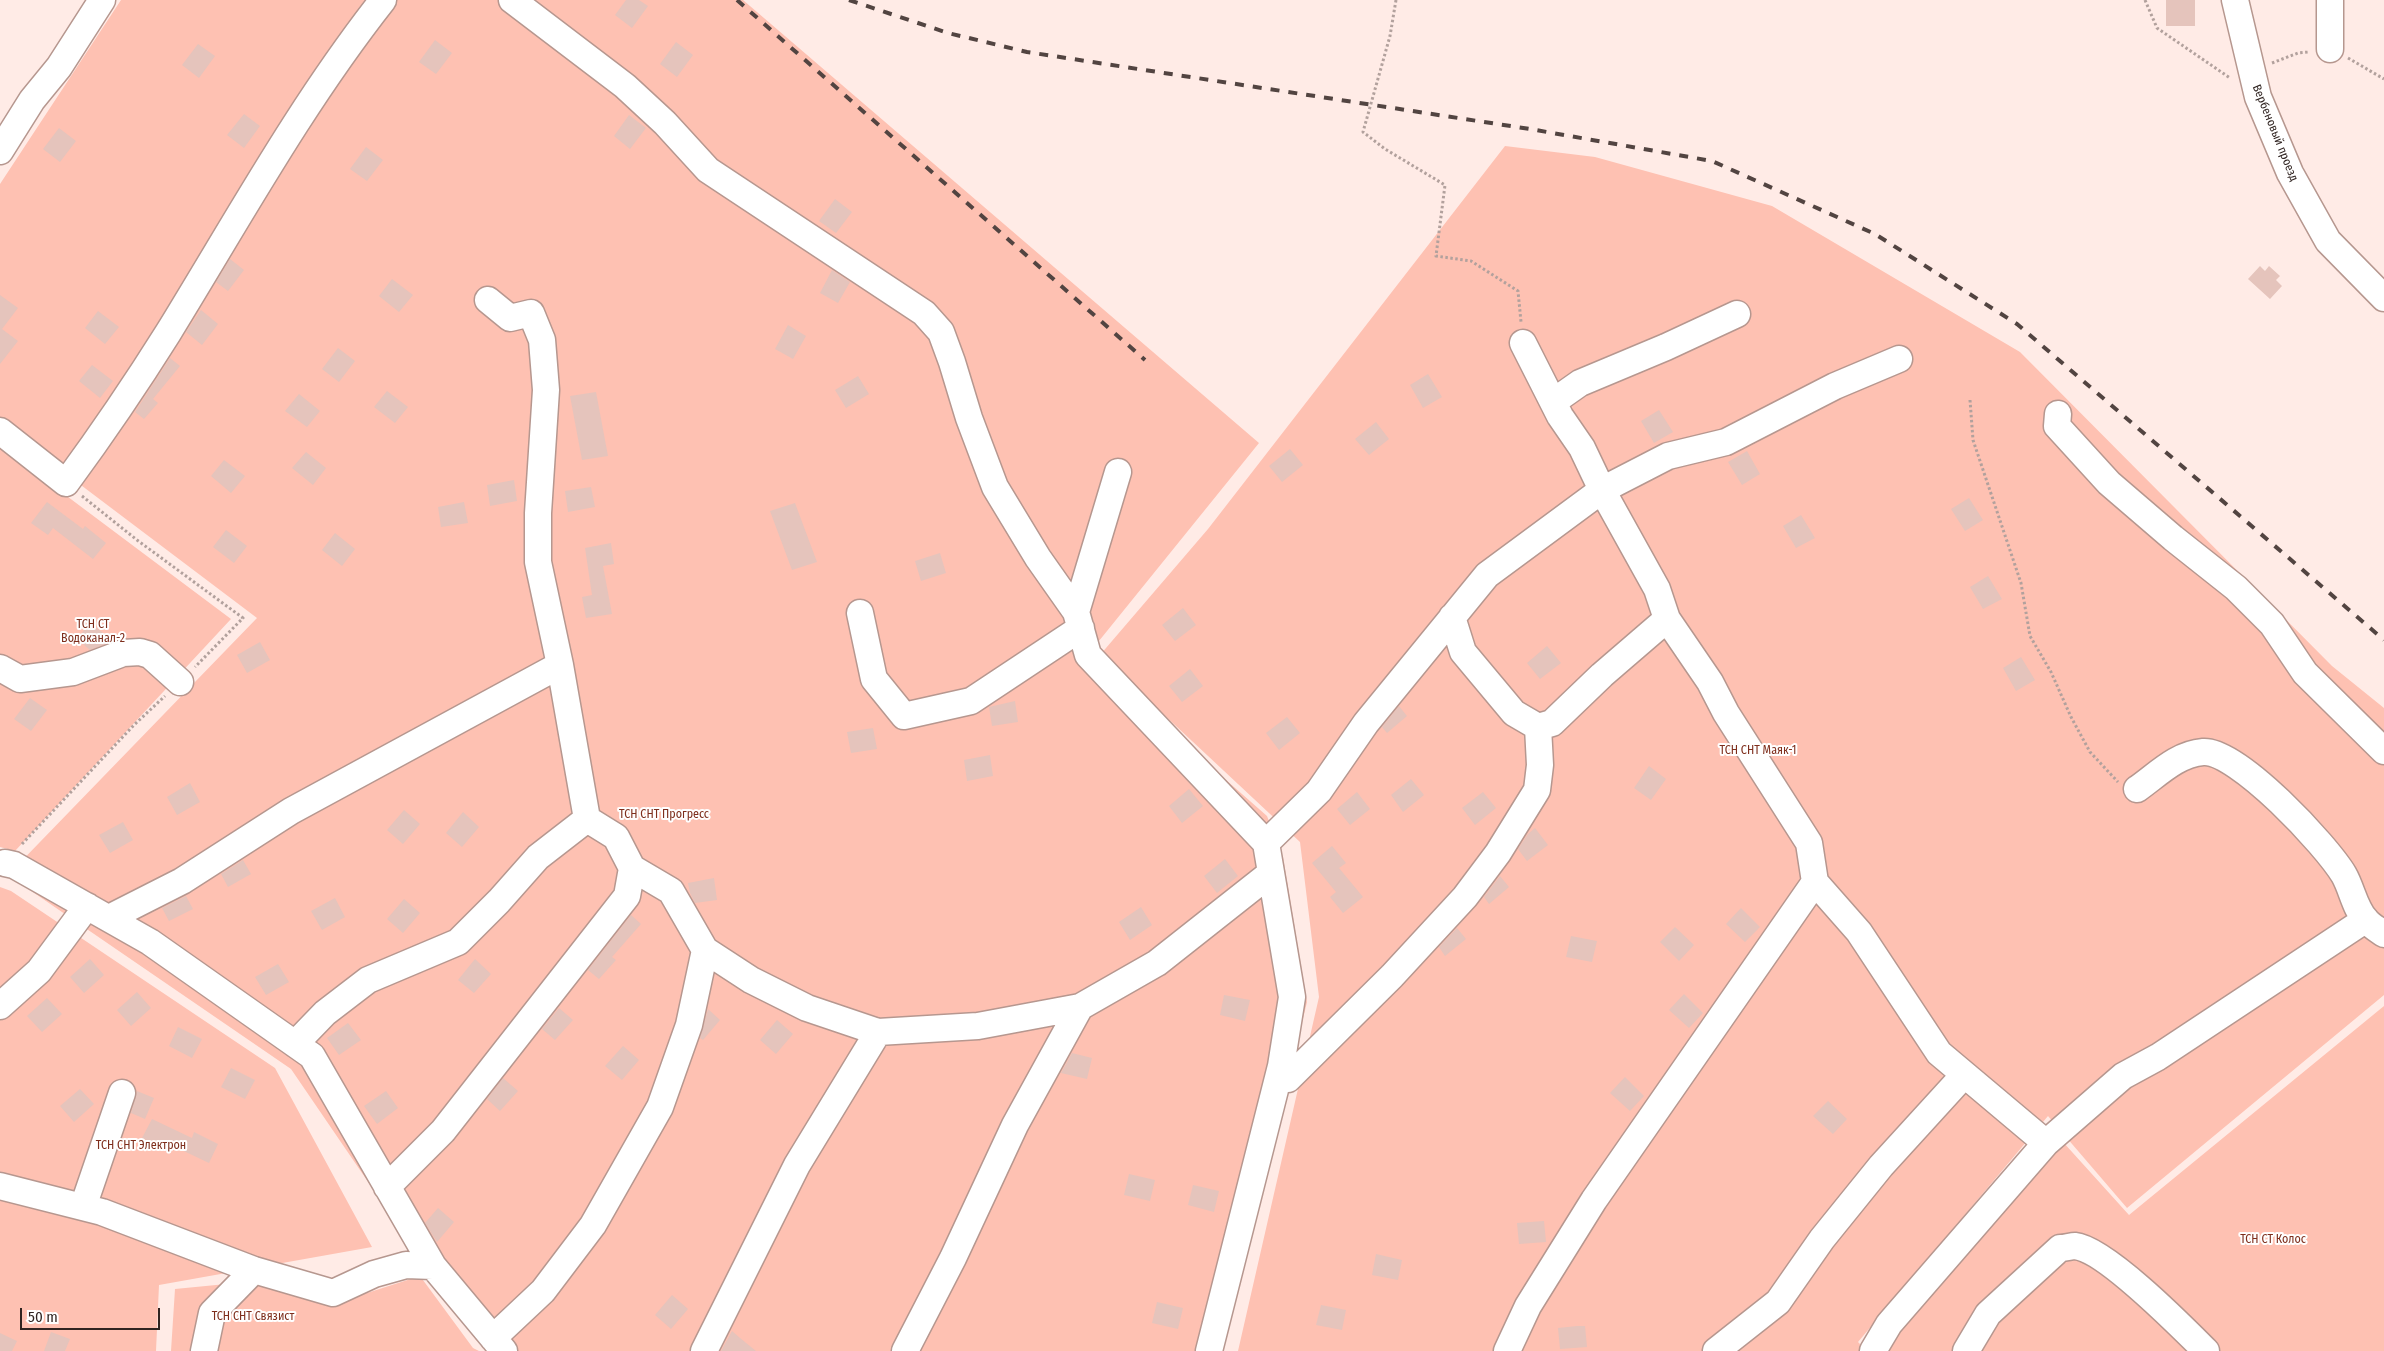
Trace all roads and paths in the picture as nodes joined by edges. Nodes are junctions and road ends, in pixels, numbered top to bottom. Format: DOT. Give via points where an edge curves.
graph roads {
  1 [pos="102,0"];
  2 [pos="383,0"];
  3 [pos="512,0"];
  4 [pos="1396,0"];
  5 [pos="2144,0"];
  6 [pos="2235,0"];
  7 [pos="2330,0"];
  8 [pos="2330,49"];
  9 [pos="2258,97"];
  10 [pos="0,151"];
  11 [pos="2384,298"];
  12 [pos="488,300"];
  13 [pos="1737,314"];
  14 [pos="1523,343"];
  15 [pos="1899,359"];
  16 [pos="1970,400"];
  17 [pos="1553,402"];
  18 [pos="2058,414"];
  19 [pos="0,431"];
  20 [pos="1118,472"];
  21 [pos="1602,490"];
  22 [pos="860,613"];
  23 [pos="1452,617"];
  24 [pos="1667,619"];
  25 [pos="1078,620"];
  26 [pos="560,665"];
  27 [pos="0,668"];
  28 [pos="180,682"];
  29 [pos="1538,727"];
  30 [pos="2384,751"];
  31 [pos="2138,790"];
  32 [pos="587,819"];
  33 [pos="1266,843"];
  34 [pos="5,863"];
  35 [pos="632,868"];
  36 [pos="1271,873"];
  37 [pos="1816,882"];
  38 [pos="98,912"];
  39 [pos="2374,927"];
  40 [pos="705,950"];
  41 [pos="0,1006"];
  42 [pos="1080,1007"];
  43 [pos="878,1032"];
  44 [pos="295,1044"];
  45 [pos="1964,1075"];
  46 [pos="1278,1078"];
  47 [pos="122,1093"];
  48 [pos="2046,1143"];
  49 [pos="0,1186"];
  50 [pos="387,1187"];
  51 [pos="83,1207"];
  52 [pos="433,1266"];
  53 [pos="254,1270"];
  54 [pos="498,1345"];
  55 [pos="204,1351"];
  56 [pos="704,1351"];
  57 [pos="905,1351"];
  58 [pos="1209,1351"];
  59 [pos="1507,1351"];
  60 [pos="1716,1351"];
  61 [pos="1873,1351"];
  62 [pos="1966,1351"];
  63 [pos="2206,1351"];
  1 -- 10 [label="street"];
  2 -- 19 [label="street" via="316,92 167,334 105,430 66,483"];
  3 -- 25 [label="street" via="625,86 708,170 924,313 941,332 995,487"];
  4 -- 14 [label="path" via="1390,36 1363,132 1445,185 1436,256 1471,262 1518,291"];
  5 -- 9 [label="path" via="2157,28"];
  6 -- 9 [label="street, Вербеновый проезд"];
  7 -- 8 [label="street"];
  9 -- 11 [label="street, Вербеновый проезд" via="2290,173 2328,241"];
  12 -- 26 [label="street" via="510,318 530,313 542,340 546,390 538,562"];
  13 -- 17 [label="street" via="1580,383"];
  14 -- 17 [label="street"];
  15 -- 21 [label="street" via="1836,386 1726,442 1668,456"];
  16 -- 31 [label="path" via="1973,440 2021,583 2030,636 2090,752 2116,780"];
  17 -- 21 [label="street" via="1582,448"];
  18 -- 30 [label="street" via="2058,426 2109,482 2236,588 2272,624 2305,673"];
  20 -- 25 [label="street"];
  21 -- 23 [label="street" via="1487,575"];
  21 -- 24 [label="street" via="1657,589"];
  22 -- 25 [label="street" via="874,679 904,716 971,701"];
  23 -- 29 [label="street" via="1463,652 1514,713"];
  23 -- 33 [label="street" via="1366,723 1319,792"];
  24 -- 29 [label="street" via="1552,723"];
  24 -- 37 [label="street" via="1710,682 1726,713 1809,843"];
  25 -- 33 [label="street" via="1088,655"];
  26 -- 32 [label="street"];
  26 -- 38 [label="street" via="291,811 182,881"];
  27 -- 28 [label="street" via="20,679 73,672 123,653 140,652 150,655"];
  29 -- 46 [label="street" via="1540,765 1536,790 1498,853 1465,897 1392,976 1288,1079"];
  31 -- 39 [label="street" via="2178,759 2204,752 2222,756 2266,788 2318,840 2344,875"];
  32 -- 35 [label="street" via="616,837"];
  32 -- 44 [label="street" via="538,857 458,942 368,980 325,1013"];
  33 -- 36 [label="street"];
  34 -- 38 [label="street"];
  35 -- 40 [label="street" via="671,891"];
  35 -- 50 [label="street" via="627,896 443,1131"];
  36 -- 42 [label="street" via="1157,964"];
  36 -- 46 [label="street" via="1292,997"];
  37 -- 45 [label="street" via="1859,932 1939,1053"];
  37 -- 59 [label="street" via="1594,1200 1528,1306"];
  38 -- 41 [label="street"];
  38 -- 44 [label="street" via="150,942"];
  39 -- 48 [label="street" via="2123,1076"];
  40 -- 43 [label="street" via="752,980 807,1008"];
  40 -- 54 [label="street" via="689,1025 660,1107 593,1225"];
  42 -- 43 [label="street" via="978,1026"];
  42 -- 57 [label="street" via="1015,1125"];
  43 -- 56 [label="street" via="796,1165"];
  44 -- 50 [label="street" via="312,1056"];
  45 -- 48 [label="street"];
  45 -- 60 [label="street" via="1881,1166 1822,1239 1778,1302"];
  46 -- 58 [label="street"];
  47 -- 51 [label="street"];
  48 -- 61 [label="street" via="1889,1324"];
  49 -- 51 [label="street"];
  50 -- 52 [label="street"];
  51 -- 53 [label="street"];
  52 -- 53 [label="street" via="406,1266 374,1274 333,1293"];
  52 -- 54 [label="street"];
  53 -- 55 [label="street" via="212,1313"];
  62 -- 63 [label="street" via="1988,1314 2060,1248 2076,1246 2097,1255 2131,1281"];
}
